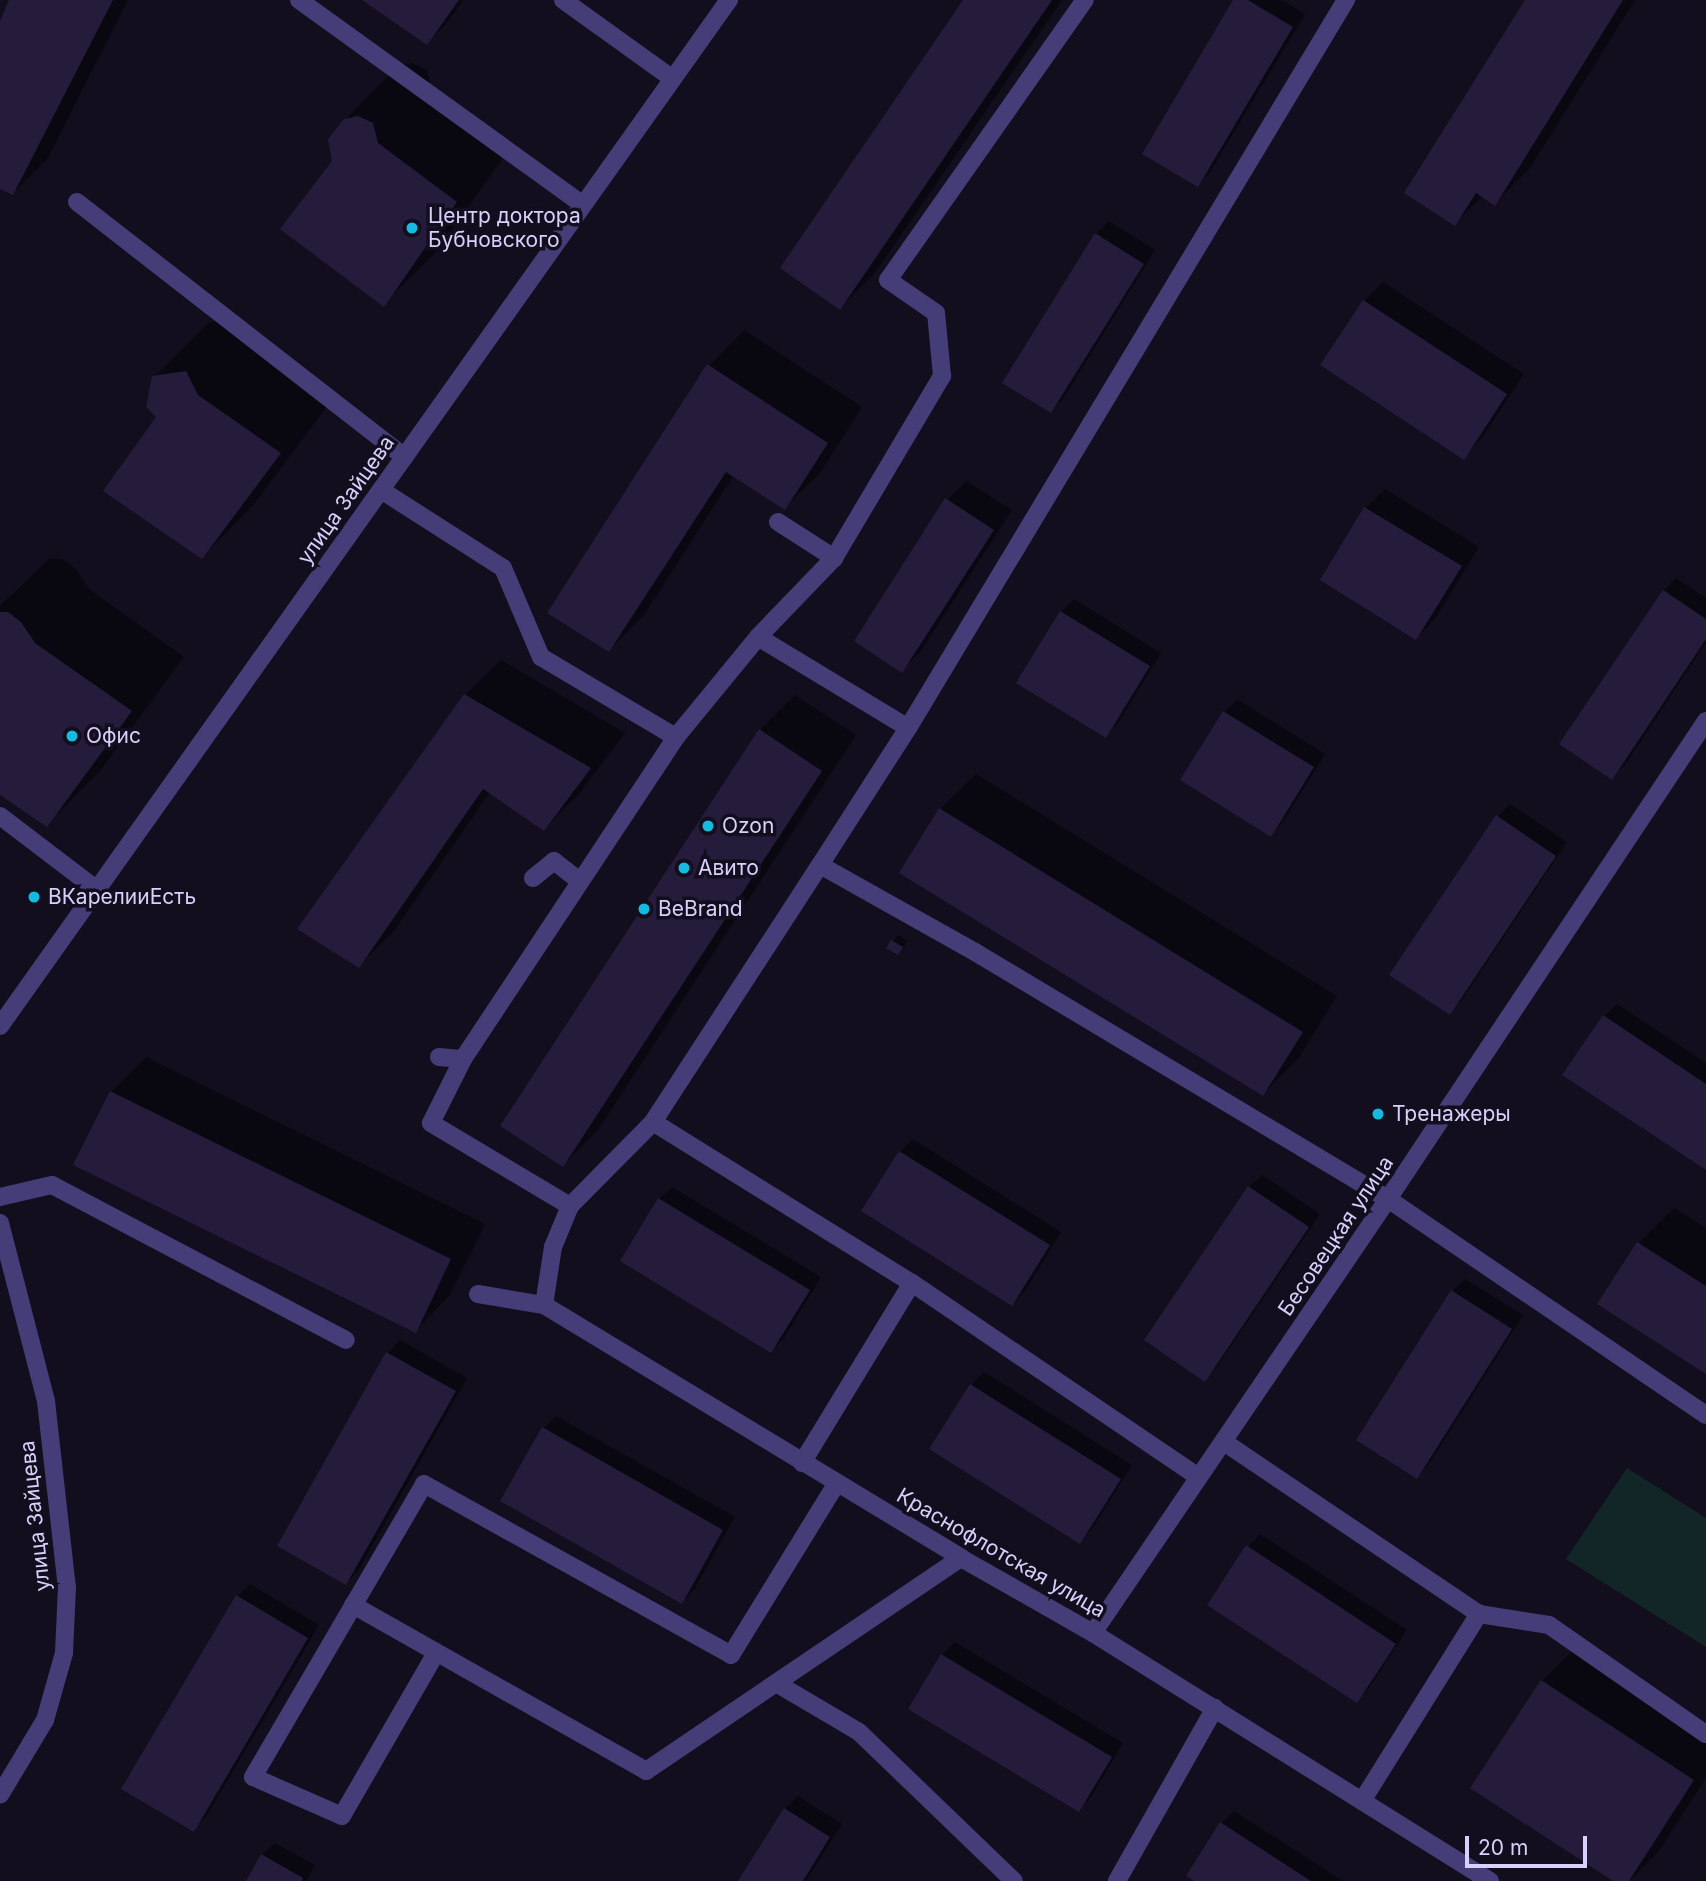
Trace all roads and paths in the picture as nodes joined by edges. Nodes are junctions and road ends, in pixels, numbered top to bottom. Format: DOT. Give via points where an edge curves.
graph roads {
  1 [pos="299,0"];
  2 [pos="563,0"];
  3 [pos="729,0"];
  4 [pos="1085,0"];
  5 [pos="1346,0"];
  6 [pos="673,79"];
  7 [pos="77,202"];
  8 [pos="583,205"];
  9 [pos="404,457"];
  10 [pos="381,490"];
  11 [pos="778,522"];
  12 [pos="834,558"];
  13 [pos="758,637"];
  14 [pos="1706,721"];
  15 [pos="908,728"];
  16 [pos="676,737"];
  17 [pos="0,816"];
  18 [pos="820,865"];
  19 [pos="533,878"];
  20 [pos="580,881"];
  21 [pos="97,890"];
  22 [pos="0,1026"];
  23 [pos="439,1056"];
  24 [pos="463,1059"];
  25 [pos="653,1122"];
  26 [pos="0,1197"];
  27 [pos="1388,1199"];
  28 [pos="570,1206"];
  29 [pos="0,1223"];
  30 [pos="912,1283"];
  31 [pos="478,1294"];
  32 [pos="544,1305"];
  33 [pos="346,1340"];
  34 [pos="1706,1415"];
  35 [pos="1224,1442"];
  36 [pos="802,1462"];
  37 [pos="1198,1477"];
  38 [pos="837,1483"];
  39 [pos="961,1558"];
  40 [pos="353,1605"];
  41 [pos="1479,1614"];
  42 [pos="1093,1633"];
  43 [pos="436,1653"];
  44 [pos="776,1683"];
  45 [pos="1215,1709"];
  46 [pos="1706,1734"];
  47 [pos="0,1795"];
  48 [pos="1362,1801"];
  49 [pos="1014,1881"];
  50 [pos="1117,1881"];
  51 [pos="1490,1881"];
  1 -- 8 [label="street"];
  2 -- 6 [label="street"];
  3 -- 6 [label="street, улица Зайцева"];
  4 -- 12 [label="street" via="888,280 936,313 942,376"];
  5 -- 15 [label="street"];
  6 -- 8 [label="street, улица Зайцева"];
  7 -- 9 [label="street"];
  8 -- 9 [label="street, улица Зайцева"];
  9 -- 10 [label="street, улица Зайцева"];
  10 -- 16 [label="street" via="503,568 541,657"];
  10 -- 21 [label="street, улица Зайцева"];
  11 -- 12 [label="street"];
  12 -- 13 [label="street"];
  13 -- 15 [label="street"];
  13 -- 16 [label="street"];
  14 -- 27 [label="street, Бесовецкая улица"];
  15 -- 18 [label="street"];
  16 -- 20 [label="street"];
  17 -- 21 [label="street"];
  18 -- 25 [label="street"];
  18 -- 27 [label="street" via="975,952"];
  19 -- 20 [label="street" via="554,861"];
  20 -- 24 [label="street"];
  21 -- 22 [label="street, улица Зайцева"];
  23 -- 24 [label="street"];
  24 -- 28 [label="street" via="431,1123"];
  25 -- 28 [label="street"];
  25 -- 30 [label="street"];
  26 -- 33 [label="street" via="52,1185"];
  27 -- 34 [label="street"];
  27 -- 35 [label="street, Бесовецкая улица"];
  28 -- 32 [label="street" via="553,1247"];
  29 -- 47 [label="street, улица Зайцева" via="47,1401 67,1587 64,1653 46,1720"];
  30 -- 36 [label="street"];
  30 -- 37 [label="street"];
  31 -- 32 [label="street, Краснофлотская улица"];
  32 -- 36 [label="street, Краснофлотская улица"];
  35 -- 37 [label="street, Бесовецкая улица"];
  35 -- 41 [label="street"];
  36 -- 38 [label="street, Краснофлотская улица"];
  37 -- 42 [label="street, Бесовецкая улица"];
  38 -- 39 [label="street, Краснофлотская улица"];
  38 -- 40 [label="street" via="731,1655 424,1484"];
  39 -- 42 [label="street, Краснофлотская улица"];
  39 -- 44 [label="street"];
  40 -- 43 [label="street"];
  40 -- 43 [label="street" via="253,1777 342,1816"];
  41 -- 46 [label="street" via="1549,1625"];
  41 -- 48 [label="street"];
  42 -- 45 [label="street, Краснофлотская улица"];
  43 -- 44 [label="street" via="646,1771"];
  44 -- 49 [label="street" via="859,1732"];
  45 -- 48 [label="street, Краснофлотская улица"];
  45 -- 50 [label="street"];
  48 -- 51 [label="street, Краснофлотская улица"];
}
